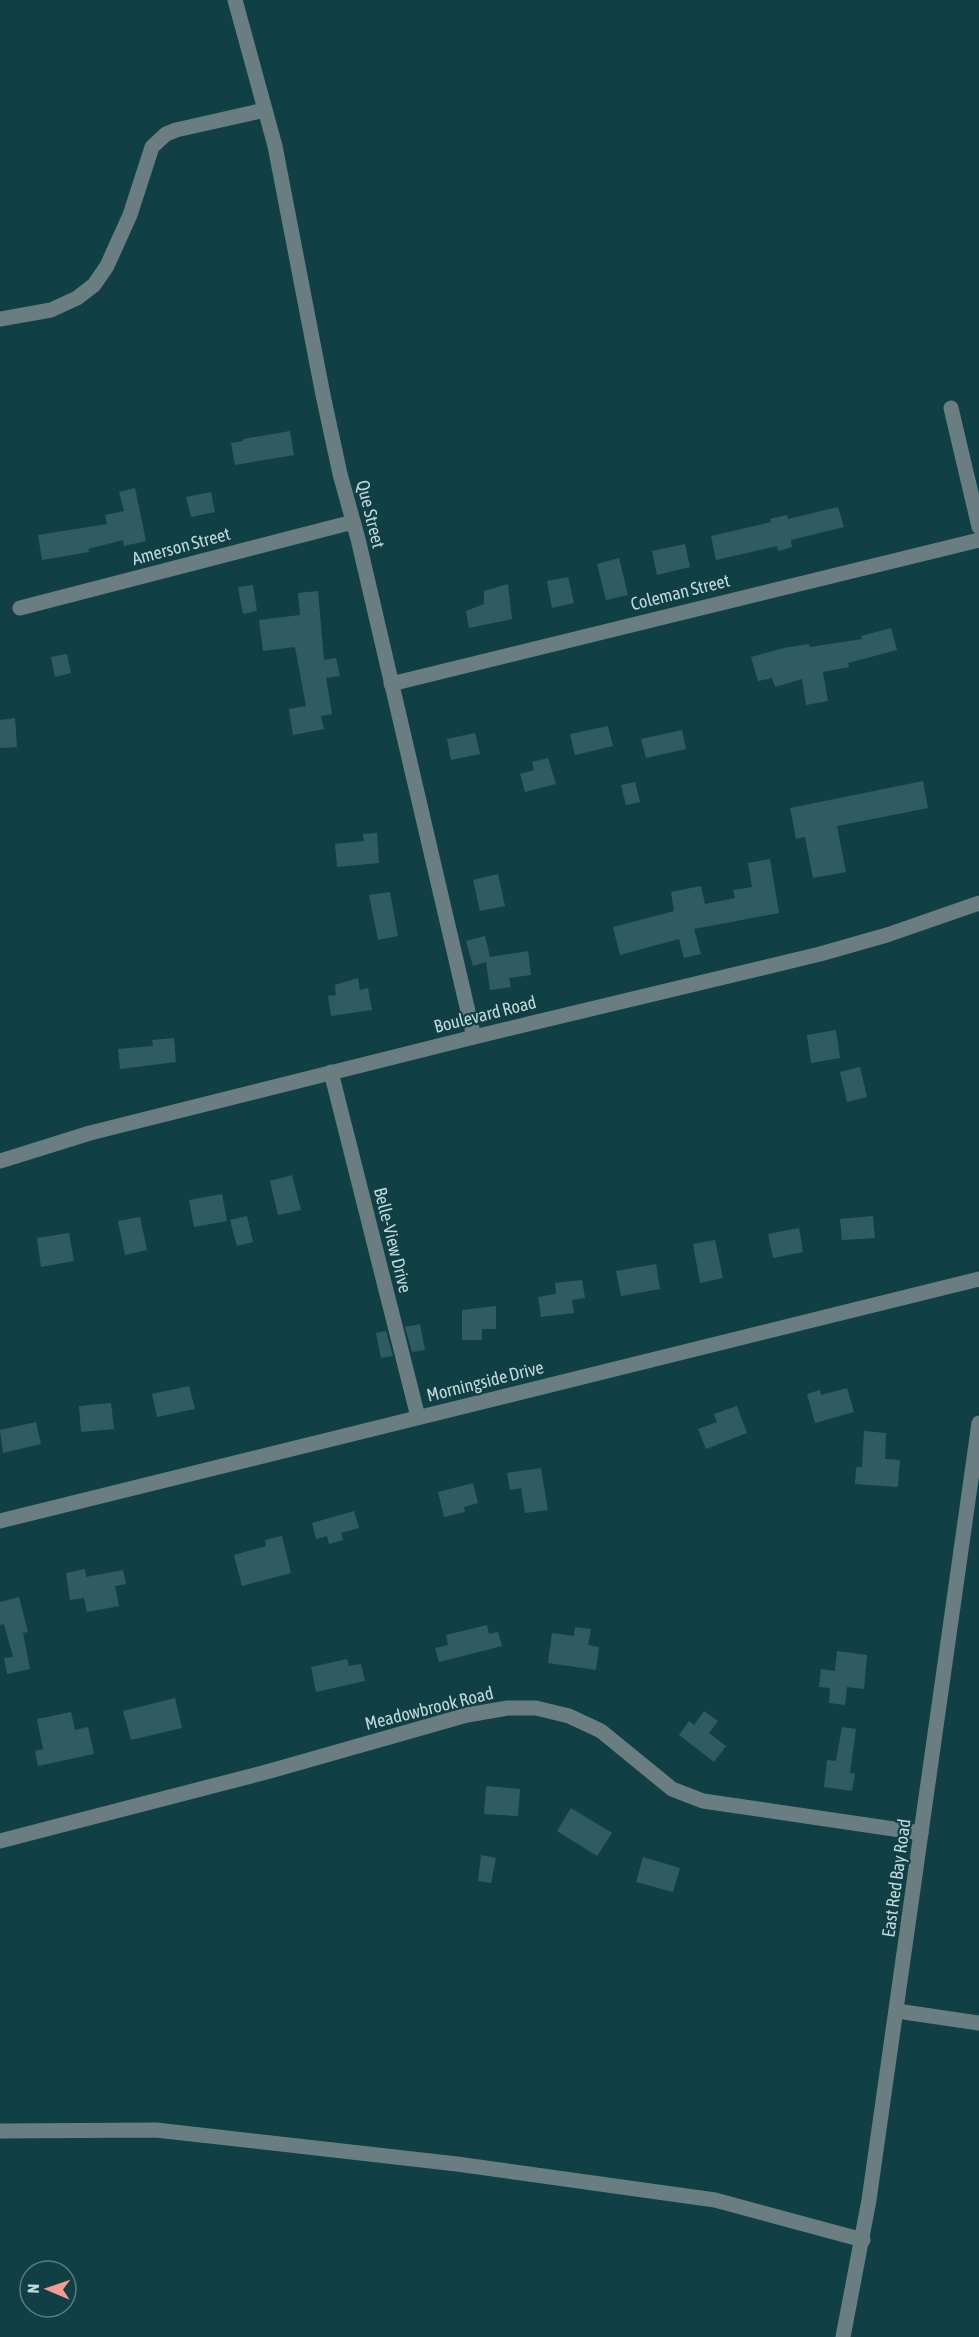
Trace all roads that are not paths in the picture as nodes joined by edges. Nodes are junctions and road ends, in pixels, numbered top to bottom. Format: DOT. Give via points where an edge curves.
graph roads {
  1 [pos="235,0"];
  2 [pos="265,110"];
  3 [pos="0,319"];
  4 [pos="951,408"];
  5 [pos="353,522"];
  6 [pos="979,527"];
  7 [pos="979,540"];
  8 [pos="20,608"];
  9 [pos="391,684"];
  10 [pos="979,903"];
  11 [pos="474,1037"];
  12 [pos="330,1072"];
  13 [pos="0,1161"];
  14 [pos="979,1278"];
  15 [pos="418,1417"];
  16 [pos="979,1423"];
  17 [pos="0,1521"];
  18 [pos="921,1833"];
  19 [pos="0,1841"];
  20 [pos="897,2011"];
  21 [pos="979,2024"];
  22 [pos="0,2131"];
  23 [pos="863,2240"];
  24 [pos="843,2337"];
  1 -- 2 [label="street, Que Street"];
  2 -- 3 [label="street" via="176,130 157,140 130,215 94,285 51,310"];
  2 -- 5 [label="street, Que Street"];
  4 -- 6 [label="street"];
  5 -- 8 [label="street, Amerson Street"];
  5 -- 9 [label="street, Que Street"];
  7 -- 9 [label="street, Coleman Street"];
  9 -- 11 [label="street, Que Street"];
  10 -- 11 [label="street, Boulevard Road" via="820,954"];
  11 -- 12 [label="street, Boulevard Road"];
  12 -- 13 [label="street, Boulevard Road" via="90,1133"];
  12 -- 15 [label="street, Belle-View Drive"];
  14 -- 15 [label="street, Morningside Drive"];
  15 -- 17 [label="street, Morningside Drive"];
  16 -- 18 [label="street, East Red Bay Road"];
  18 -- 19 [label="street, Meadowbrook Road" via="703,1801 672,1789 601,1731 569,1716 536,1708 508,1708 467,1715"];
  18 -- 20 [label="street, East Red Bay Road"];
  20 -- 21 [label="street"];
  20 -- 23 [label="street, East Red Bay Road"];
  22 -- 23 [label="street" via="156,2130 457,2164 715,2200"];
  23 -- 24 [label="street, East Red Bay Road"];
}
